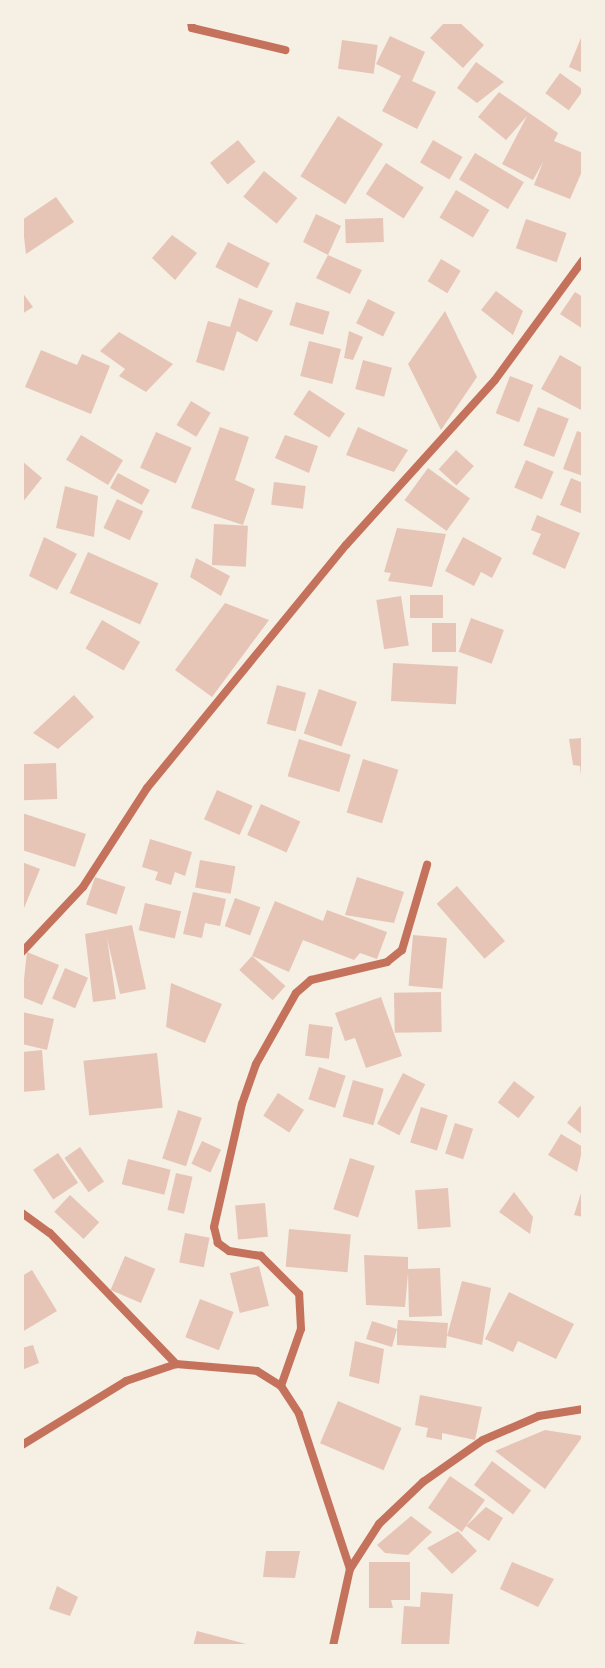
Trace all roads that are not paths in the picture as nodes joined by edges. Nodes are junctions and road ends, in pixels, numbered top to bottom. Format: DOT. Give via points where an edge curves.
graph roads {
  1 [pos="191,22"];
  2 [pos="285,50"];
  3 [pos="583,260"];
  4 [pos="427,865"];
  5 [pos="22,952"];
  6 [pos="22,1213"];
  7 [pos="176,1364"];
  8 [pos="281,1386"];
  9 [pos="583,1409"];
  10 [pos="22,1445"];
  11 [pos="350,1569"];
  12 [pos="333,1646"];
  1 -- 2 [label="street" via="192,28"];
  3 -- 5 [label="street" via="495,380 346,545 147,788 83,887"];
  4 -- 8 [label="street" via="402,950 387,962 311,980 296,993 256,1064 242,1104 214,1227 218,1243 229,1251 261,1256 299,1294 301,1329"];
  6 -- 7 [label="street" via="50,1233"];
  7 -- 8 [label="street" via="257,1371"];
  7 -- 10 [label="street" via="126,1381"];
  8 -- 11 [label="street" via="299,1414"];
  9 -- 11 [label="street" via="539,1416 483,1440 423,1482 379,1524"];
  11 -- 12 [label="street"];
}
